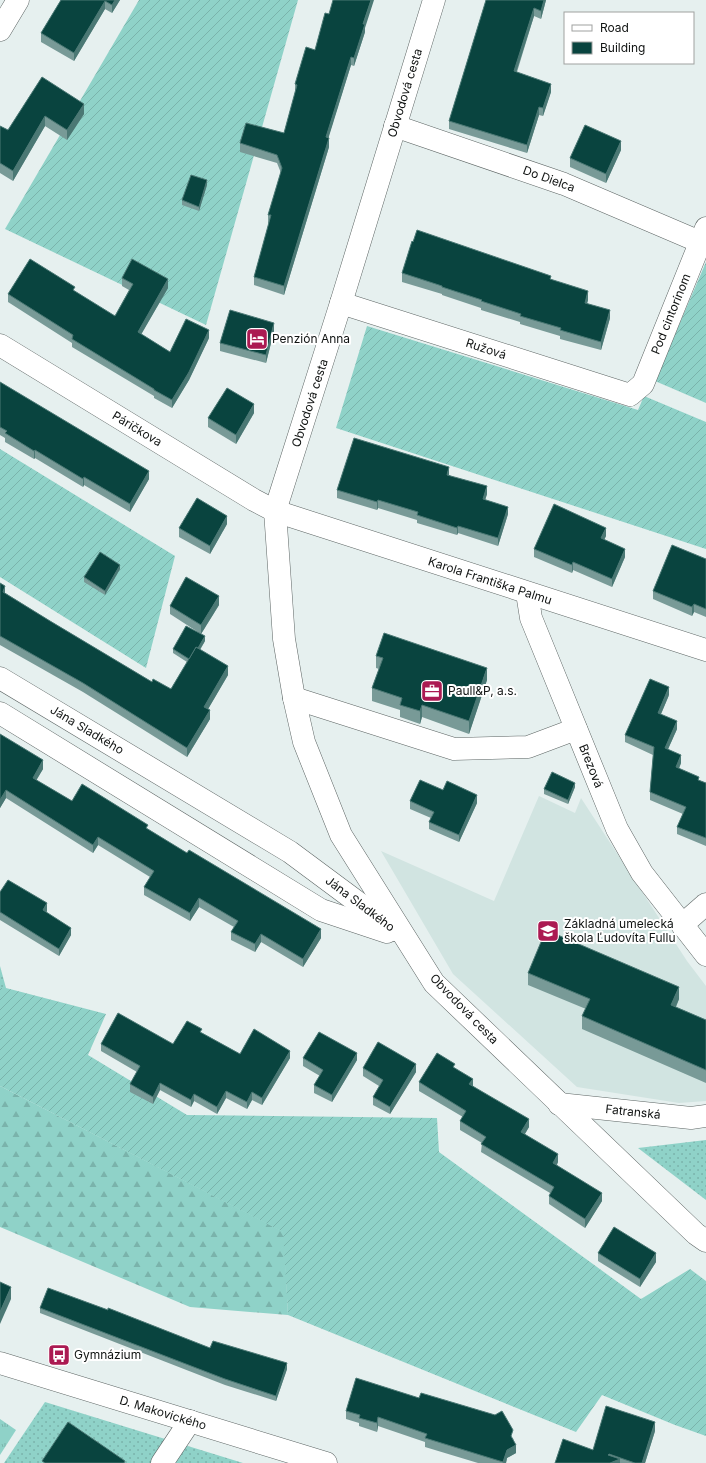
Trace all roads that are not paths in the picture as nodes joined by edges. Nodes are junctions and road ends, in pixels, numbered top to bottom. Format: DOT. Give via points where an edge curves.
graph roads {
  1 [pos="18,0"];
  2 [pos="434,0"];
  3 [pos="0,30"];
  4 [pos="395,126"];
  5 [pos="703,235"];
  6 [pos="341,303"];
  7 [pos="0,345"];
  8 [pos="630,395"];
  9 [pos="275,511"];
  10 [pos="527,593"];
  11 [pos="706,650"];
  12 [pos="0,678"];
  13 [pos="294,698"];
  14 [pos="0,713"];
  15 [pos="576,729"];
  16 [pos="706,904"];
  17 [pos="682,925"];
  18 [pos="405,938"];
  19 [pos="706,955"];
  20 [pos="559,1104"];
  21 [pos="706,1116"];
  22 [pos="706,1241"];
  23 [pos="0,1363"];
  24 [pos="190,1421"];
  25 [pos="299,1459"];
  26 [pos="162,1463"];
  27 [pos="326,1463"];
  1 -- 3 [label="street"];
  2 -- 4 [label="street, Obvodová cesta"];
  4 -- 5 [label="street, Do Dielca"];
  4 -- 6 [label="street, Obvodová cesta"];
  5 -- 8 [label="street, Pod cintorínom" via="643,384"];
  6 -- 8 [label="street, Ružová"];
  6 -- 9 [label="street, Obvodová cesta"];
  7 -- 9 [label="street, Páričkova"];
  9 -- 10 [label="street, Karola Františka Palmu"];
  9 -- 13 [label="street, Obvodová cesta" via="284,639"];
  10 -- 11 [label="street, Karola Františka Palmu"];
  10 -- 15 [label="street, Brezová" via="531,618"];
  12 -- 18 [label="street, Jána Sladkého" via="290,852"];
  13 -- 15 [label="street" via="454,749 528,747"];
  13 -- 18 [label="street, Obvodová cesta" via="304,742 341,834"];
  14 -- 18 [label="street, Jána Sladkého" via="321,910"];
  15 -- 17 [label="street, Brezová" via="617,829 642,873"];
  16 -- 17 [label="street"];
  17 -- 19 [label="street, Brezová"];
  18 -- 20 [label="street, Obvodová cesta" via="434,983"];
  20 -- 21 [label="street, Fatranská" via="691,1118"];
  20 -- 22 [label="street, Obvodová cesta"];
  23 -- 24 [label="street, D. Makovického"];
  24 -- 25 [label="street, D. Makovického"];
  24 -- 26 [label="street"];
  25 -- 27 [label="street, D. Makovického"];
}
